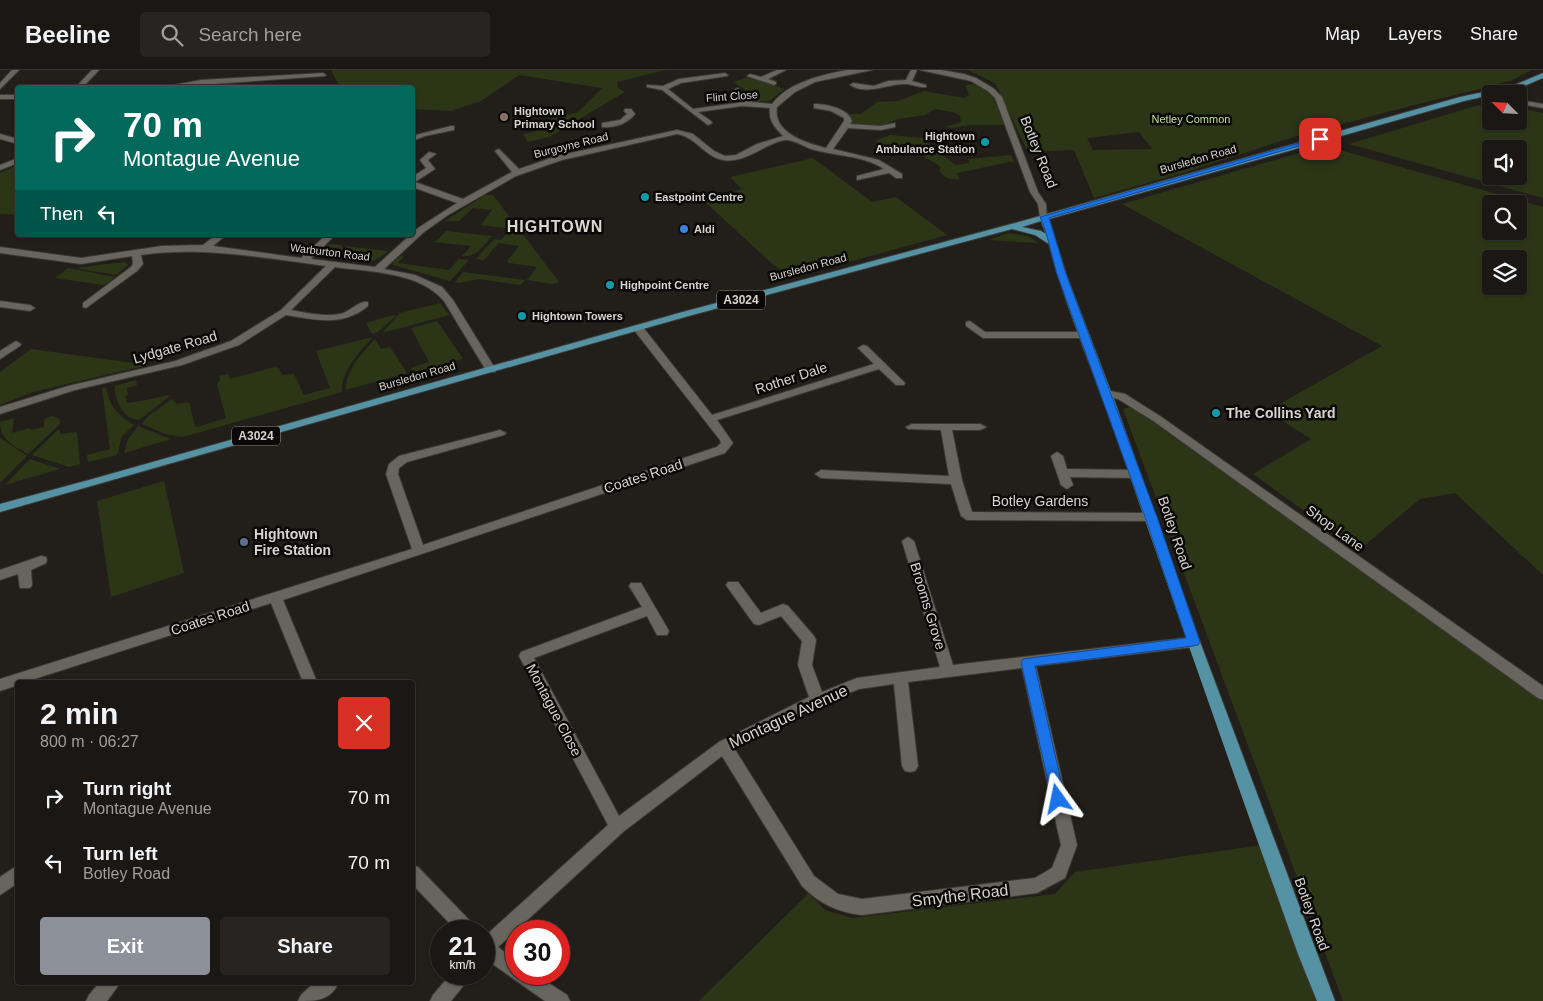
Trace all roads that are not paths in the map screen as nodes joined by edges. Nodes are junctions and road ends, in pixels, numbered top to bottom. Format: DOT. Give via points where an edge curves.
graph roads {
  1 [pos="16,70"];
  2 [pos="96,70"];
  3 [pos="783,70"];
  4 [pos="824,70"];
  5 [pos="869,70"];
  6 [pos="914,70"];
  7 [pos="923,70"];
  8 [pos="323,75"];
  9 [pos="725,75"];
  10 [pos="834,75"];
  11 [pos="1543,75"];
  12 [pos="750,76"];
  13 [pos="283,78"];
  14 [pos="762,79"];
  15 [pos="908,82"];
  16 [pos="774,83"];
  17 [pos="81,85"];
  18 [pos="171,85"];
  19 [pos="285,85"];
  20 [pos="1519,85"];
  21 [pos="649,86"];
  22 [pos="924,86"];
  23 [pos="0,87"];
  24 [pos="856,87"];
  25 [pos="664,88"];
  26 [pos="738,90"];
  27 [pos="1482,95"];
  28 [pos="0,97"];
  29 [pos="15,97"];
  30 [pos="834,100"];
  31 [pos="1528,101"];
  32 [pos="1528,103"];
  33 [pos="749,104"];
  34 [pos="1541,105"];
  35 [pos="774,106"];
  36 [pos="817,106"];
  37 [pos="826,107"];
  38 [pos="628,111"];
  39 [pos="692,111"];
  40 [pos="708,123"];
  41 [pos="605,125"];
  42 [pos="846,126"];
  43 [pos="451,128"];
  44 [pos="886,128"];
  45 [pos="627,132"];
  46 [pos="0,136"];
  47 [pos="790,137"];
  48 [pos="415,138"];
  49 [pos="14,141"];
  50 [pos="0,144"];
  51 [pos="499,151"];
  52 [pos="827,151"];
  53 [pos="432,154"];
  54 [pos="15,161"];
  55 [pos="0,168"];
  56 [pos="891,170"];
  57 [pos="517,172"];
  58 [pos="899,176"];
  59 [pos="860,178"];
  60 [pos="415,180"];
  61 [pos="415,183"];
  62 [pos="462,202"];
  63 [pos="1044,217"];
  64 [pos="1008,227"];
  65 [pos="415,236"];
  66 [pos="219,237"];
  67 [pos="329,237"];
  68 [pos="414,237"];
  69 [pos="1052,242"];
  70 [pos="205,248"];
  71 [pos="0,250"];
  72 [pos="10,252"];
  73 [pos="136,253"];
  74 [pos="0,259"];
  75 [pos="303,261"];
  76 [pos="333,264"];
  77 [pos="378,270"];
  78 [pos="0,304"];
  79 [pos="365,304"];
  80 [pos="86,305"];
  81 [pos="30,308"];
  82 [pos="284,312"];
  83 [pos="970,324"];
  84 [pos="638,328"];
  85 [pos="1085,336"];
  86 [pos="16,344"];
  87 [pos="863,348"];
  88 [pos="0,356"];
  89 [pos="880,365"];
  90 [pos="491,370"];
  91 [pos="900,383"];
  92 [pos="1106,393"];
  93 [pos="0,411"];
  94 [pos="710,419"];
  95 [pos="912,427"];
  96 [pos="980,427"];
  97 [pos="946,428"];
  98 [pos="500,433"];
  99 [pos="1057,456"];
  100 [pos="1063,473"];
  101 [pos="822,474"];
  102 [pos="1135,474"];
  103 [pos="956,480"];
  104 [pos="1067,485"];
  105 [pos="21,501"];
  106 [pos="0,504"];
  107 [pos="0,508"];
  108 [pos="1151,517"];
  109 [pos="908,541"];
  110 [pos="419,551"];
  111 [pos="41,560"];
  112 [pos="24,568"];
  113 [pos="0,575"];
  114 [pos="25,585"];
  115 [pos="733,585"];
  116 [pos="636,586"];
  117 [pos="275,597"];
  118 [pos="649,610"];
  119 [pos="662,631"];
  120 [pos="1193,642"];
  121 [pos="1028,662"];
  122 [pos="948,671"];
  123 [pos="901,679"];
  124 [pos="15,680"];
  125 [pos="16,680"];
  126 [pos="309,680"];
  127 [pos="0,685"];
  128 [pos="1543,694"];
  129 [pos="817,700"];
  130 [pos="724,746"];
  131 [pos="910,766"];
  132 [pos="617,827"];
  133 [pos="15,874"];
  134 [pos="415,875"];
  135 [pos="0,887"];
  136 [pos="458,920"];
  137 [pos="495,938"];
  138 [pos="109,985"];
  139 [pos="326,985"];
  140 [pos="453,985"];
  141 [pos="537,985"];
  142 [pos="95,1001"];
  143 [pos="307,1001"];
  144 [pos="439,1001"];
  145 [pos="561,1001"];
  146 [pos="1326,1001"];
  1 -- 23 [label="street"];
  2 -- 17 [label="street"];
  3 -- 14 [label="street"];
  4 -- 10 [label="street"];
  5 -- 10 [label="street"];
  6 -- 15 [label="street"];
  7 -- 63 [label="street, Botley Road" via="958,74 983,83 998,97 1034,192 1042,204"];
  8 -- 13 [label="street"];
  9 -- 25 [label="street, Flint Close" via="711,74"];
  10 -- 35 [label="street" via="797,87"];
  11 -- 20 [label="main road, Bursledon Road / A3024"];
  12 -- 14 [label="street"];
  13 -- 18 [label="street" via="198,78"];
  13 -- 19 [label="street"];
  14 -- 16 [label="street"];
  15 -- 22 [label="street"];
  15 -- 24 [label="street" via="888,83 875,88"];
  21 -- 25 [label="street, Flint Close"];
  25 -- 39 [label="street, Flint Close"];
  26 -- 33 [label="street"];
  27 -- 63 [label="main road, Bursledon Road / A3024"];
  28 -- 29 [label="street"];
  30 -- 37 [label="street"];
  31 -- 34 [label="street"];
  32 -- 34 [label="street"];
  33 -- 35 [label="street, Flint Close"];
  33 -- 39 [label="street, Flint Close"];
  35 -- 47 [label="street" via="774,121"];
  36 -- 37 [label="street"];
  37 -- 42 [label="street" via="847,117"];
  38 -- 45 [label="street" via="631,114"];
  39 -- 40 [label="street, Flint Close"];
  41 -- 45 [label="street"];
  42 -- 44 [label="street"];
  42 -- 52 [label="street"];
  43 -- 48 [label="street"];
  45 -- 47 [label="street, Burgoyne Road" via="684,132 691,134 715,155 732,158"];
  45 -- 57 [label="street, Burgoyne Road"];
  46 -- 49 [label="street"];
  47 -- 52 [label="street"];
  49 -- 50 [label="street"];
  51 -- 57 [label="street"];
  52 -- 56 [label="street" via="872,160"];
  53 -- 60 [label="street" via="424,160 431,169"];
  54 -- 55 [label="street"];
  56 -- 58 [label="street"];
  56 -- 59 [label="street"];
  57 -- 62 [label="street, Burgoyne Road"];
  61 -- 62 [label="street"];
  62 -- 65 [label="street, Burgoyne Road"];
  63 -- 64 [label="main road, Bursledon Road / A3024"];
  63 -- 69 [label="main road, Botley Road"];
  64 -- 69 [label="main road" via="1038,233"];
  64 -- 84 [label="main road, Bursledon Road / A3024"];
  66 -- 70 [label="street"];
  67 -- 75 [label="street"];
  68 -- 77 [label="street, Burgoyne Road"];
  69 -- 85 [label="main road, Botley Road"];
  70 -- 73 [label="street, Warburton Road"];
  70 -- 75 [label="street, Warburton Road"];
  71 -- 72 [label="street, Warburton Road"];
  72 -- 73 [label="street, Warburton Road" via="81,261"];
  72 -- 74 [label="street"];
  73 -- 80 [label="street" via="138,264 134,269"];
  75 -- 76 [label="street, Warburton Road"];
  76 -- 77 [label="street, Warburton Road"];
  76 -- 82 [label="street, Lydgate Road"];
  77 -- 90 [label="street, Warburton Road" via="412,277 439,289"];
  78 -- 81 [label="street"];
  79 -- 82 [label="street" via="356,313 330,319"];
  82 -- 93 [label="street, Lydgate Road" via="234,343 208,354 72,388"];
  83 -- 85 [label="street" via="984,340"];
  84 -- 90 [label="main road, Bursledon Road / A3024"];
  84 -- 94 [label="street, Coates Road"];
  85 -- 92 [label="main road, Botley Road"];
  86 -- 88 [label="street"];
  87 -- 89 [label="street"];
  89 -- 91 [label="street"];
  89 -- 94 [label="street, Rother Dale"];
  90 -- 105 [label="main road, Bursledon Road / A3024"];
  92 -- 102 [label="main road, Botley Road"];
  92 -- 128 [label="street, Shop Lane" via="1121,396 1156,418"];
  94 -- 110 [label="street, Coates Road" via="727,443 721,450"];
  95 -- 97 [label="street"];
  96 -- 97 [label="street"];
  97 -- 103 [label="street, Botley Gardens"];
  98 -- 110 [label="street" via="403,459 393,467 392,474"];
  99 -- 100 [label="street"];
  100 -- 102 [label="street"];
  100 -- 104 [label="street"];
  101 -- 103 [label="street"];
  102 -- 108 [label="main road, Botley Road"];
  103 -- 108 [label="street, Botley Gardens" via="966,516"];
  105 -- 106 [label="main road, Bursledon Road / A3024"];
  105 -- 107 [label="main road, Bursledon Road / A3024"];
  108 -- 120 [label="main road, Botley Road"];
  109 -- 122 [label="street, Brooms Grove"];
  110 -- 117 [label="street, Coates Road"];
  111 -- 112 [label="street"];
  112 -- 113 [label="street"];
  112 -- 114 [label="street"];
  115 -- 129 [label="street" via="759,620 783,609 809,640 805,665"];
  116 -- 118 [label="street"];
  117 -- 125 [label="street, Coates Road"];
  117 -- 126 [label="street"];
  118 -- 119 [label="street"];
  118 -- 132 [label="street, Montague Close" via="526,656"];
  120 -- 121 [label="street, Montague Avenue"];
  120 -- 146 [label="main road, Botley Road"];
  121 -- 122 [label="street, Montague Avenue"];
  121 -- 130 [label="street, Smythe Road" via="1068,845 1060,873 1037,885 862,907 844,906 824,897 808,880"];
  122 -- 123 [label="street, Montague Avenue"];
  123 -- 129 [label="street, Montague Avenue" via="857,684"];
  123 -- 131 [label="street"];
  124 -- 127 [label="street, Coates Road"];
  129 -- 130 [label="street, Montague Avenue"];
  130 -- 132 [label="street, Montague Avenue"];
  132 -- 137 [label="street, Montague Avenue"];
  133 -- 135 [label="street"];
  134 -- 136 [label="street"];
  138 -- 142 [label="street"];
  139 -- 143 [label="street"];
  140 -- 144 [label="street"];
  141 -- 145 [label="street"];
}
